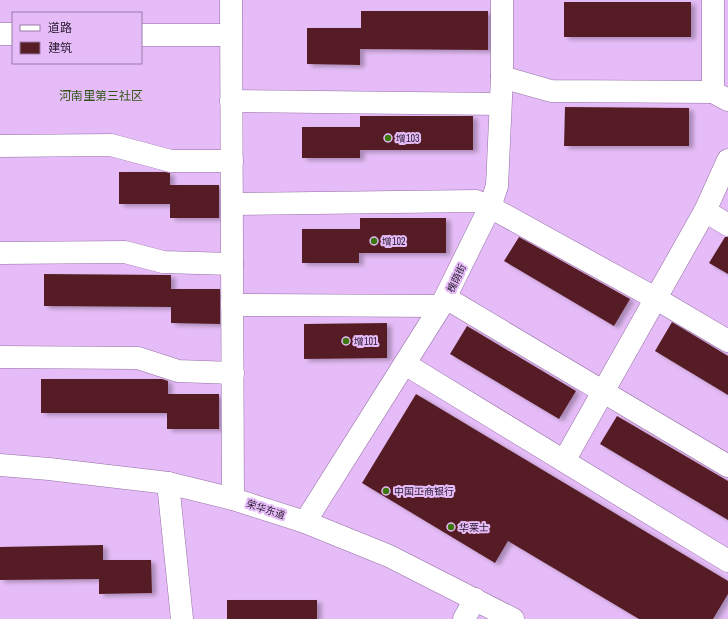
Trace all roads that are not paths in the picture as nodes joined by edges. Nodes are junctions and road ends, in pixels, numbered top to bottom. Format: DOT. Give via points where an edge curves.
graph roads {
  1 [pos="231,0"];
  2 [pos="502,0"];
  3 [pos="713,0"];
  4 [pos="0,34"];
  5 [pos="12,34"];
  6 [pos="142,35"];
  7 [pos="230,35"];
  8 [pos="502,77"];
  9 [pos="721,96"];
  10 [pos="231,102"];
  11 [pos="500,104"];
  12 [pos="0,146"];
  13 [pos="728,160"];
  14 [pos="232,161"];
  15 [pos="232,204"];
  16 [pos="490,207"];
  17 [pos="705,211"];
  18 [pos="728,225"];
  19 [pos="0,253"];
  20 [pos="232,264"];
  21 [pos="656,298"];
  22 [pos="444,302"];
  23 [pos="232,305"];
  24 [pos="728,341"];
  25 [pos="0,357"];
  26 [pos="405,364"];
  27 [pos="233,373"];
  28 [pos="603,392"];
  29 [pos="564,461"];
  30 [pos="0,465"];
  31 [pos="728,466"];
  32 [pos="168,483"];
  33 [pos="233,499"];
  34 [pos="305,522"];
  35 [pos="728,561"];
  36 [pos="475,599"];
  37 [pos="182,619"];
  38 [pos="464,619"];
  39 [pos="513,619"];
  1 -- 7 [label="street"];
  2 -- 8 [label="street, 槐荫街"];
  3 -- 9 [label="street"];
  4 -- 5 [label="street"];
  6 -- 7 [label="street"];
  7 -- 10 [label="street"];
  8 -- 9 [label="street" via="551,91"];
  8 -- 11 [label="street, 槐荫街"];
  10 -- 11 [label="street"];
  10 -- 14 [label="street"];
  11 -- 16 [label="street, 槐荫街" via="497,186"];
  12 -- 14 [label="street" via="111,146 171,161"];
  13 -- 17 [label="street"];
  14 -- 15 [label="street"];
  15 -- 16 [label="street" via="476,202"];
  15 -- 20 [label="street"];
  16 -- 21 [label="street"];
  16 -- 22 [label="street, 槐荫街"];
  17 -- 18 [label="street"];
  17 -- 21 [label="street"];
  19 -- 20 [label="street" via="125,252 163,262"];
  20 -- 23 [label="street"];
  21 -- 24 [label="street"];
  21 -- 28 [label="street"];
  22 -- 23 [label="street"];
  22 -- 26 [label="street, 槐荫街"];
  22 -- 28 [label="street"];
  23 -- 27 [label="street"];
  25 -- 27 [label="street" via="138,358 178,370"];
  26 -- 29 [label="street"];
  26 -- 34 [label="street, 槐荫街"];
  27 -- 33 [label="street"];
  28 -- 29 [label="street"];
  28 -- 31 [label="street"];
  29 -- 35 [label="street"];
  30 -- 32 [label="street, 荣华东道"];
  32 -- 33 [label="street, 荣华东道"];
  32 -- 37 [label="street"];
  33 -- 34 [label="street, 荣华东道"];
  34 -- 36 [label="street, 荣华东道" via="389,556"];
  36 -- 38 [label="street"];
  36 -- 39 [label="street, 荣华东道"];
}
